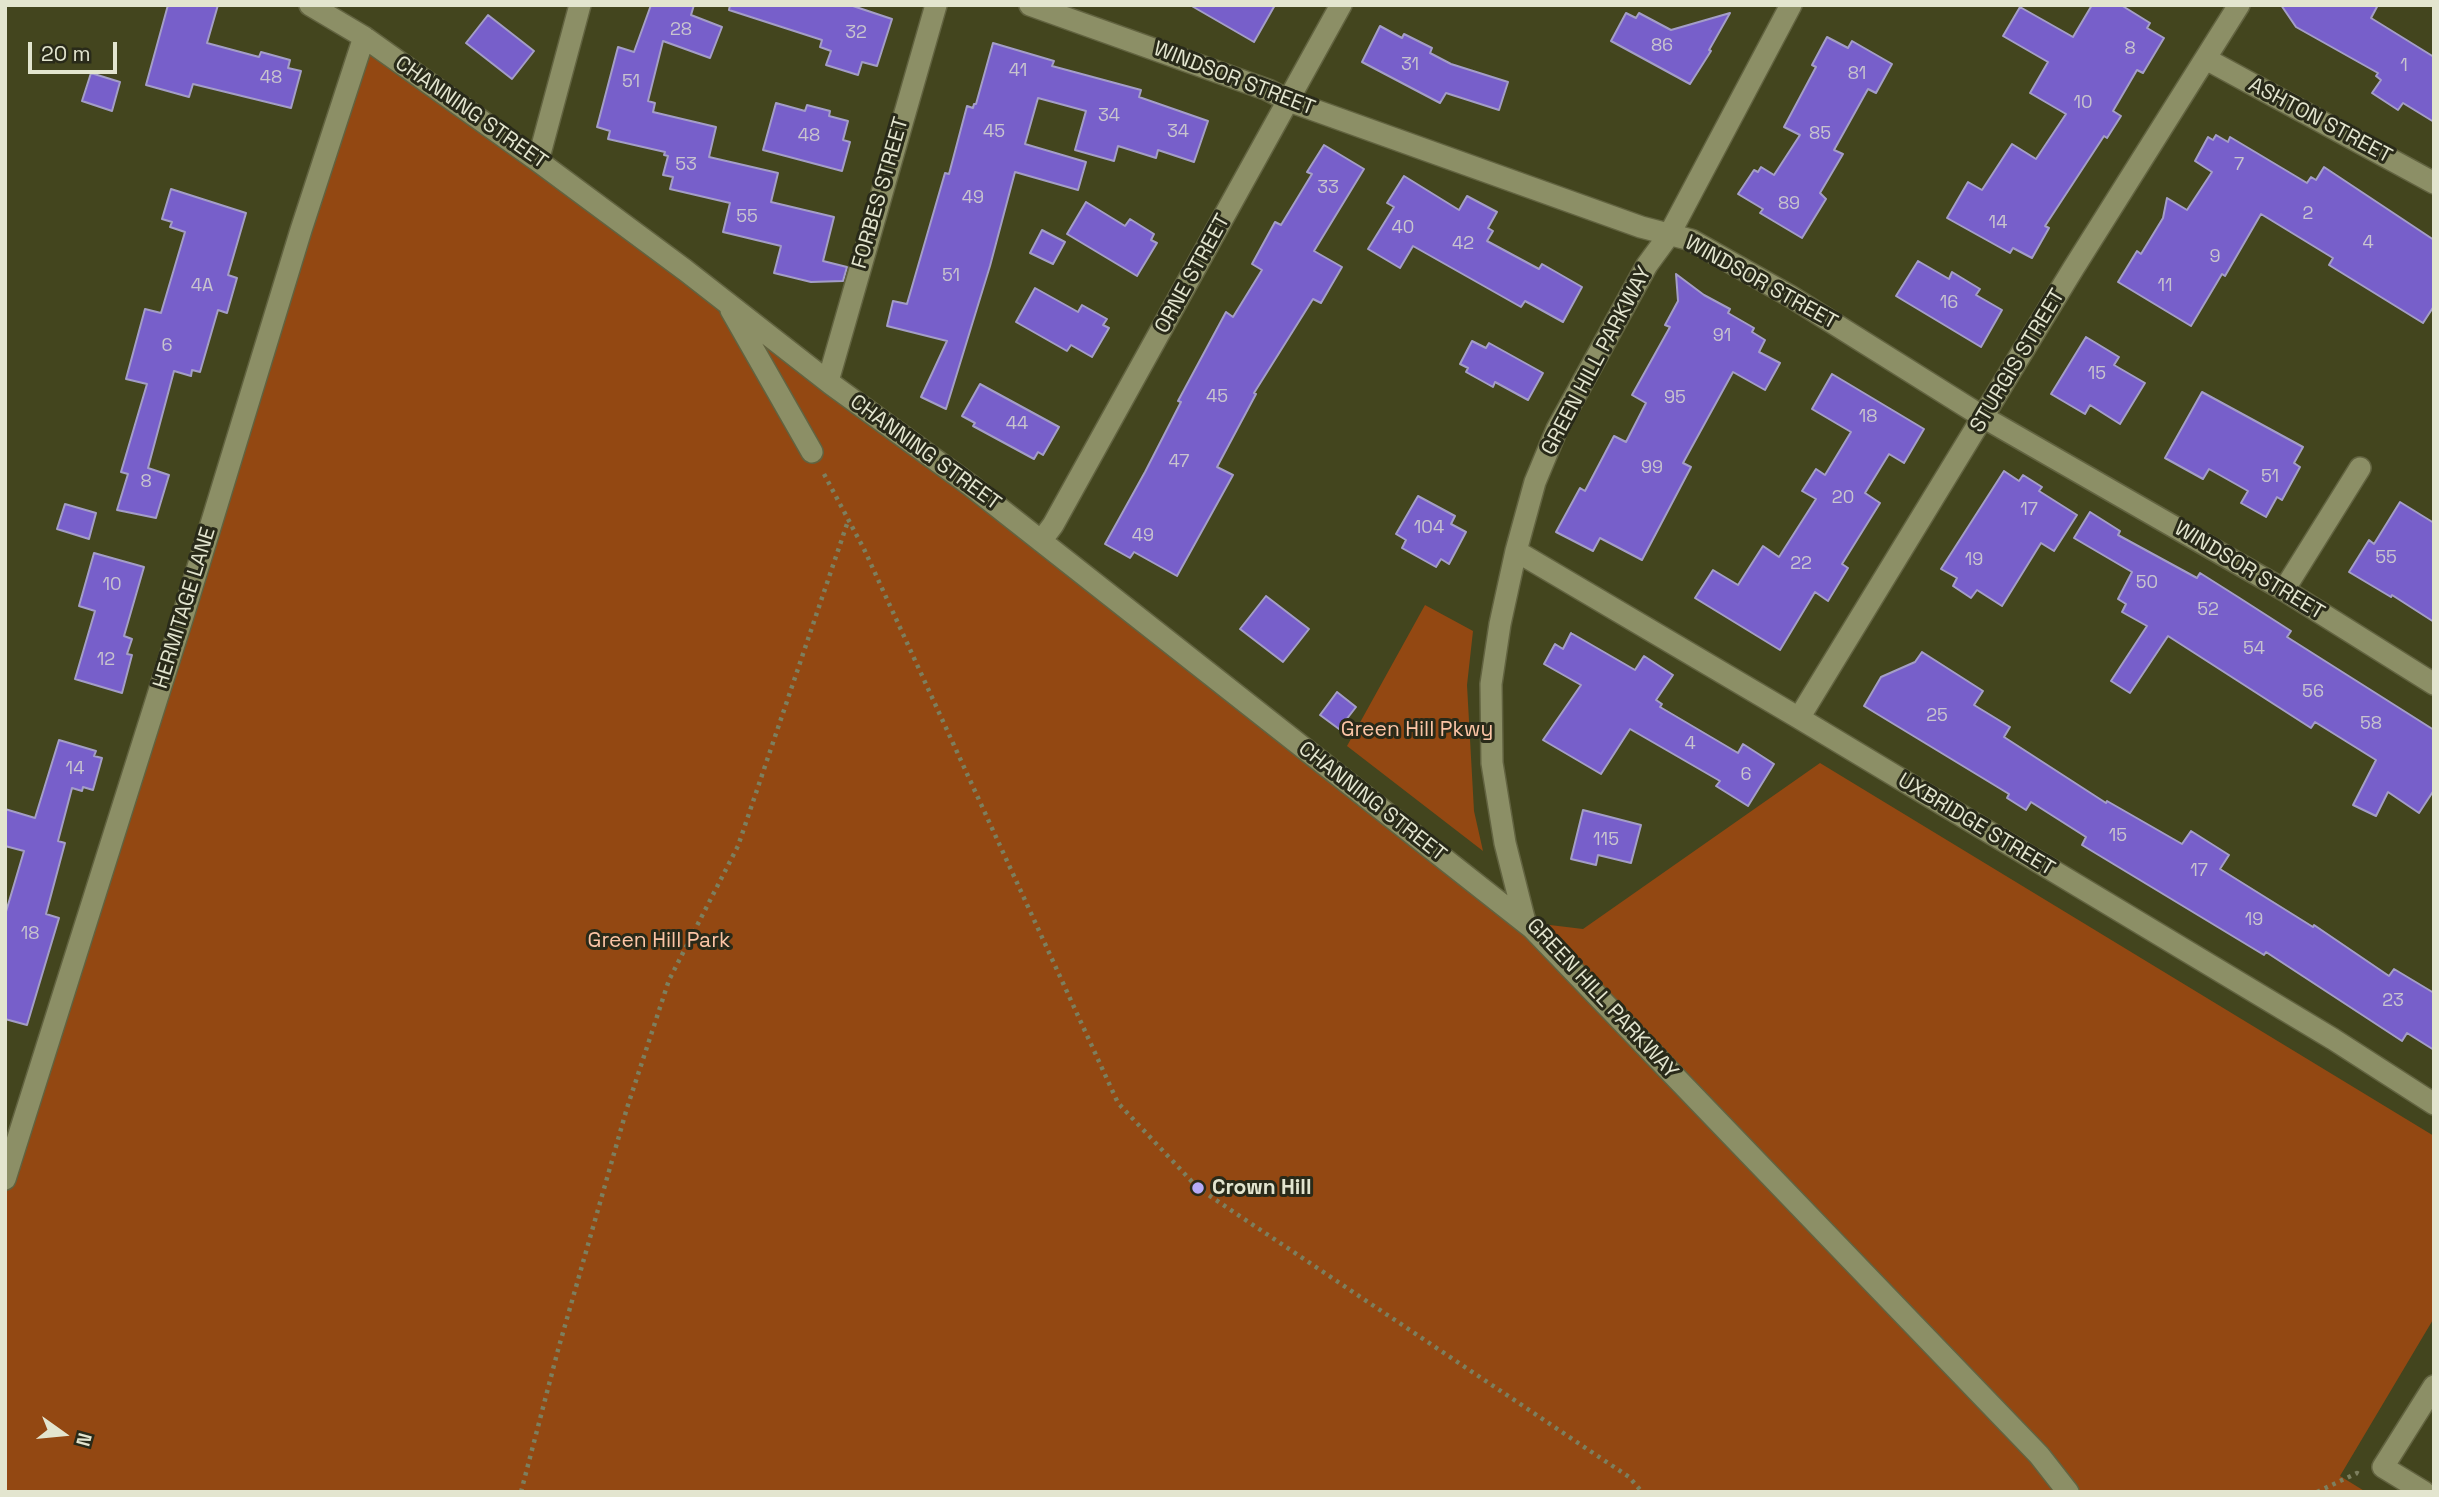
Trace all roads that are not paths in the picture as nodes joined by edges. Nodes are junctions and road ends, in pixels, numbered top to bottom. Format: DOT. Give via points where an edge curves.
graph roads {
  1 [pos="310,5"];
  2 [pos="580,5"];
  3 [pos="936,5"];
  4 [pos="1030,5"];
  5 [pos="1341,5"];
  6 [pos="1791,5"];
  7 [pos="2239,5"];
  8 [pos="364,37"];
  9 [pos="2206,60"];
  10 [pos="1289,101"];
  11 [pos="538,161"];
  12 [pos="2434,183"];
  13 [pos="1669,235"];
  14 [pos="726,302"];
  15 [pos="828,381"];
  16 [pos="1983,417"];
  17 [pos="812,452"];
  18 [pos="2360,468"];
  19 [pos="1041,541"];
  20 [pos="1516,551"];
  21 [pos="2284,590"];
  22 [pos="2434,684"];
  23 [pos="1799,718"];
  24 [pos="1525,922"];
  25 [pos="2434,1104"];
  26 [pos="5,1179"];
  27 [pos="2434,1386"];
  28 [pos="2068,1492"];
  29 [pos="2424,1492"];
  1 -- 8 [label="street, CHANNING STREET"];
  2 -- 11 [label="street"];
  3 -- 15 [label="street, FORBES STREET"];
  4 -- 10 [label="street, WINDSOR STREET"];
  5 -- 10 [label="street, ORNE STREET"];
  6 -- 13 [label="street, GREEN HILL PARKWAY"];
  7 -- 9 [label="street, STURGIS STREET"];
  8 -- 11 [label="street, CHANNING STREET"];
  8 -- 26 [label="street, HERMITAGE LANE"];
  9 -- 12 [label="street, ASHTON STREET"];
  9 -- 16 [label="street, STURGIS STREET"];
  10 -- 13 [label="street, WINDSOR STREET"];
  10 -- 19 [label="street, ORNE STREET"];
  11 -- 14 [label="street, CHANNING STREET"];
  13 -- 16 [label="street, WINDSOR STREET" via="1692,240 1790,296"];
  13 -- 20 [label="street, GREEN HILL PARKWAY" via="1647,265 1556,429"];
  14 -- 15 [label="street, CHANNING STREET"];
  14 -- 17 [label="street"];
  15 -- 19 [label="street, CHANNING STREET"];
  16 -- 21 [label="street, WINDSOR STREET"];
  16 -- 23 [label="street, STURGIS STREET"];
  18 -- 21 [label="street"];
  19 -- 24 [label="street, CHANNING STREET"];
  20 -- 23 [label="street, UXBRIDGE STREET"];
  20 -- 24 [label="street, GREEN HILL PARKWAY" via="1491,684 1492,764"];
  21 -- 22 [label="street, WINDSOR STREET"];
  23 -- 25 [label="street, UXBRIDGE STREET"];
  24 -- 28 [label="street, GREEN HILL PARKWAY" via="2039,1455"];
  27 -- 29 [label="street" via="2383,1467"];
}
